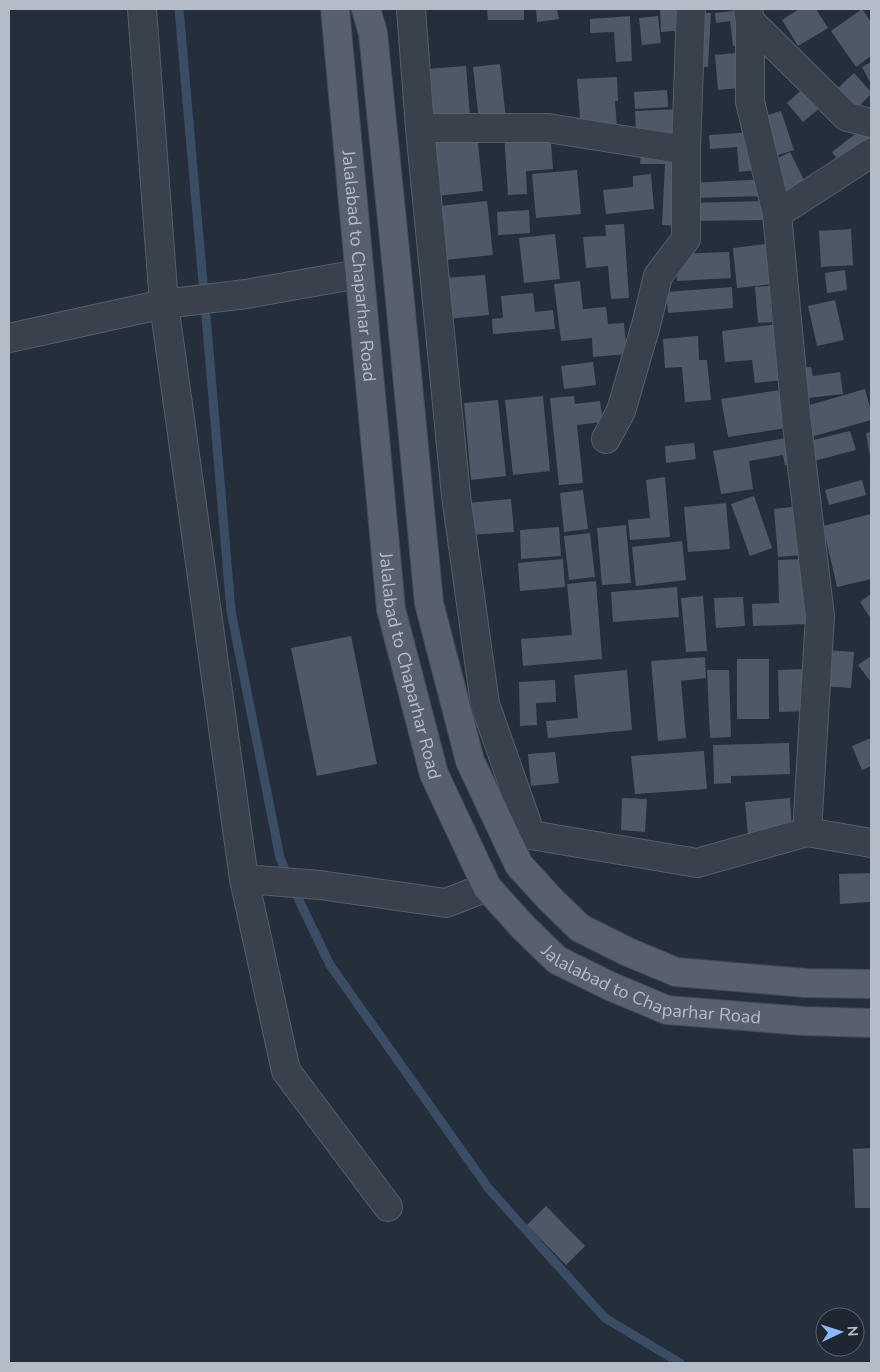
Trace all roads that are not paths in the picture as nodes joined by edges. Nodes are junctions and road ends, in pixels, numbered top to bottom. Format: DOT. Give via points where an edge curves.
graph roads {
  1 [pos="142,9"];
  2 [pos="335,9"];
  3 [pos="366,9"];
  4 [pos="411,9"];
  5 [pos="691,9"];
  6 [pos="749,15"];
  7 [pos="871,123"];
  8 [pos="420,128"];
  9 [pos="686,150"];
  10 [pos="871,153"];
  11 [pos="777,214"];
  12 [pos="359,274"];
  13 [pos="164,304"];
  14 [pos="9,338"];
  15 [pos="606,439"];
  16 [pos="807,832"];
  17 [pos="871,843"];
  18 [pos="244,879"];
  19 [pos="487,887"];
  20 [pos="871,984"];
  21 [pos="871,1023"];
  22 [pos="388,1207"];
  1 -- 13 [label="street"];
  2 -- 12 [label="main road, Jalalabad to Chaparhar Road"];
  3 -- 20 [label="main road, Jalalabad to Chaparhar Road" via="373,34 428,603 470,761 519,865 580,928 676,972 806,983"];
  4 -- 8 [label="street"];
  5 -- 9 [label="street"];
  6 -- 7 [label="street" via="847,116"];
  6 -- 11 [label="street" via="750,102"];
  8 -- 9 [label="street" via="548,128"];
  8 -- 16 [label="street" via="456,496 485,704 530,835 697,863"];
  9 -- 15 [label="street" via="686,239 658,276 621,411"];
  10 -- 11 [label="street"];
  11 -- 16 [label="street" via="796,416 820,616"];
  12 -- 13 [label="street" via="246,294"];
  12 -- 19 [label="main road, Jalalabad to Chaparhar Road" via="391,609 434,774"];
  13 -- 14 [label="street"];
  13 -- 18 [label="street"];
  16 -- 17 [label="street"];
  18 -- 19 [label="street" via="320,885 446,903"];
  18 -- 22 [label="street" via="286,1071"];
  19 -- 21 [label="main road, Jalalabad to Chaparhar Road" via="557,960 667,1010 804,1022"];
}
